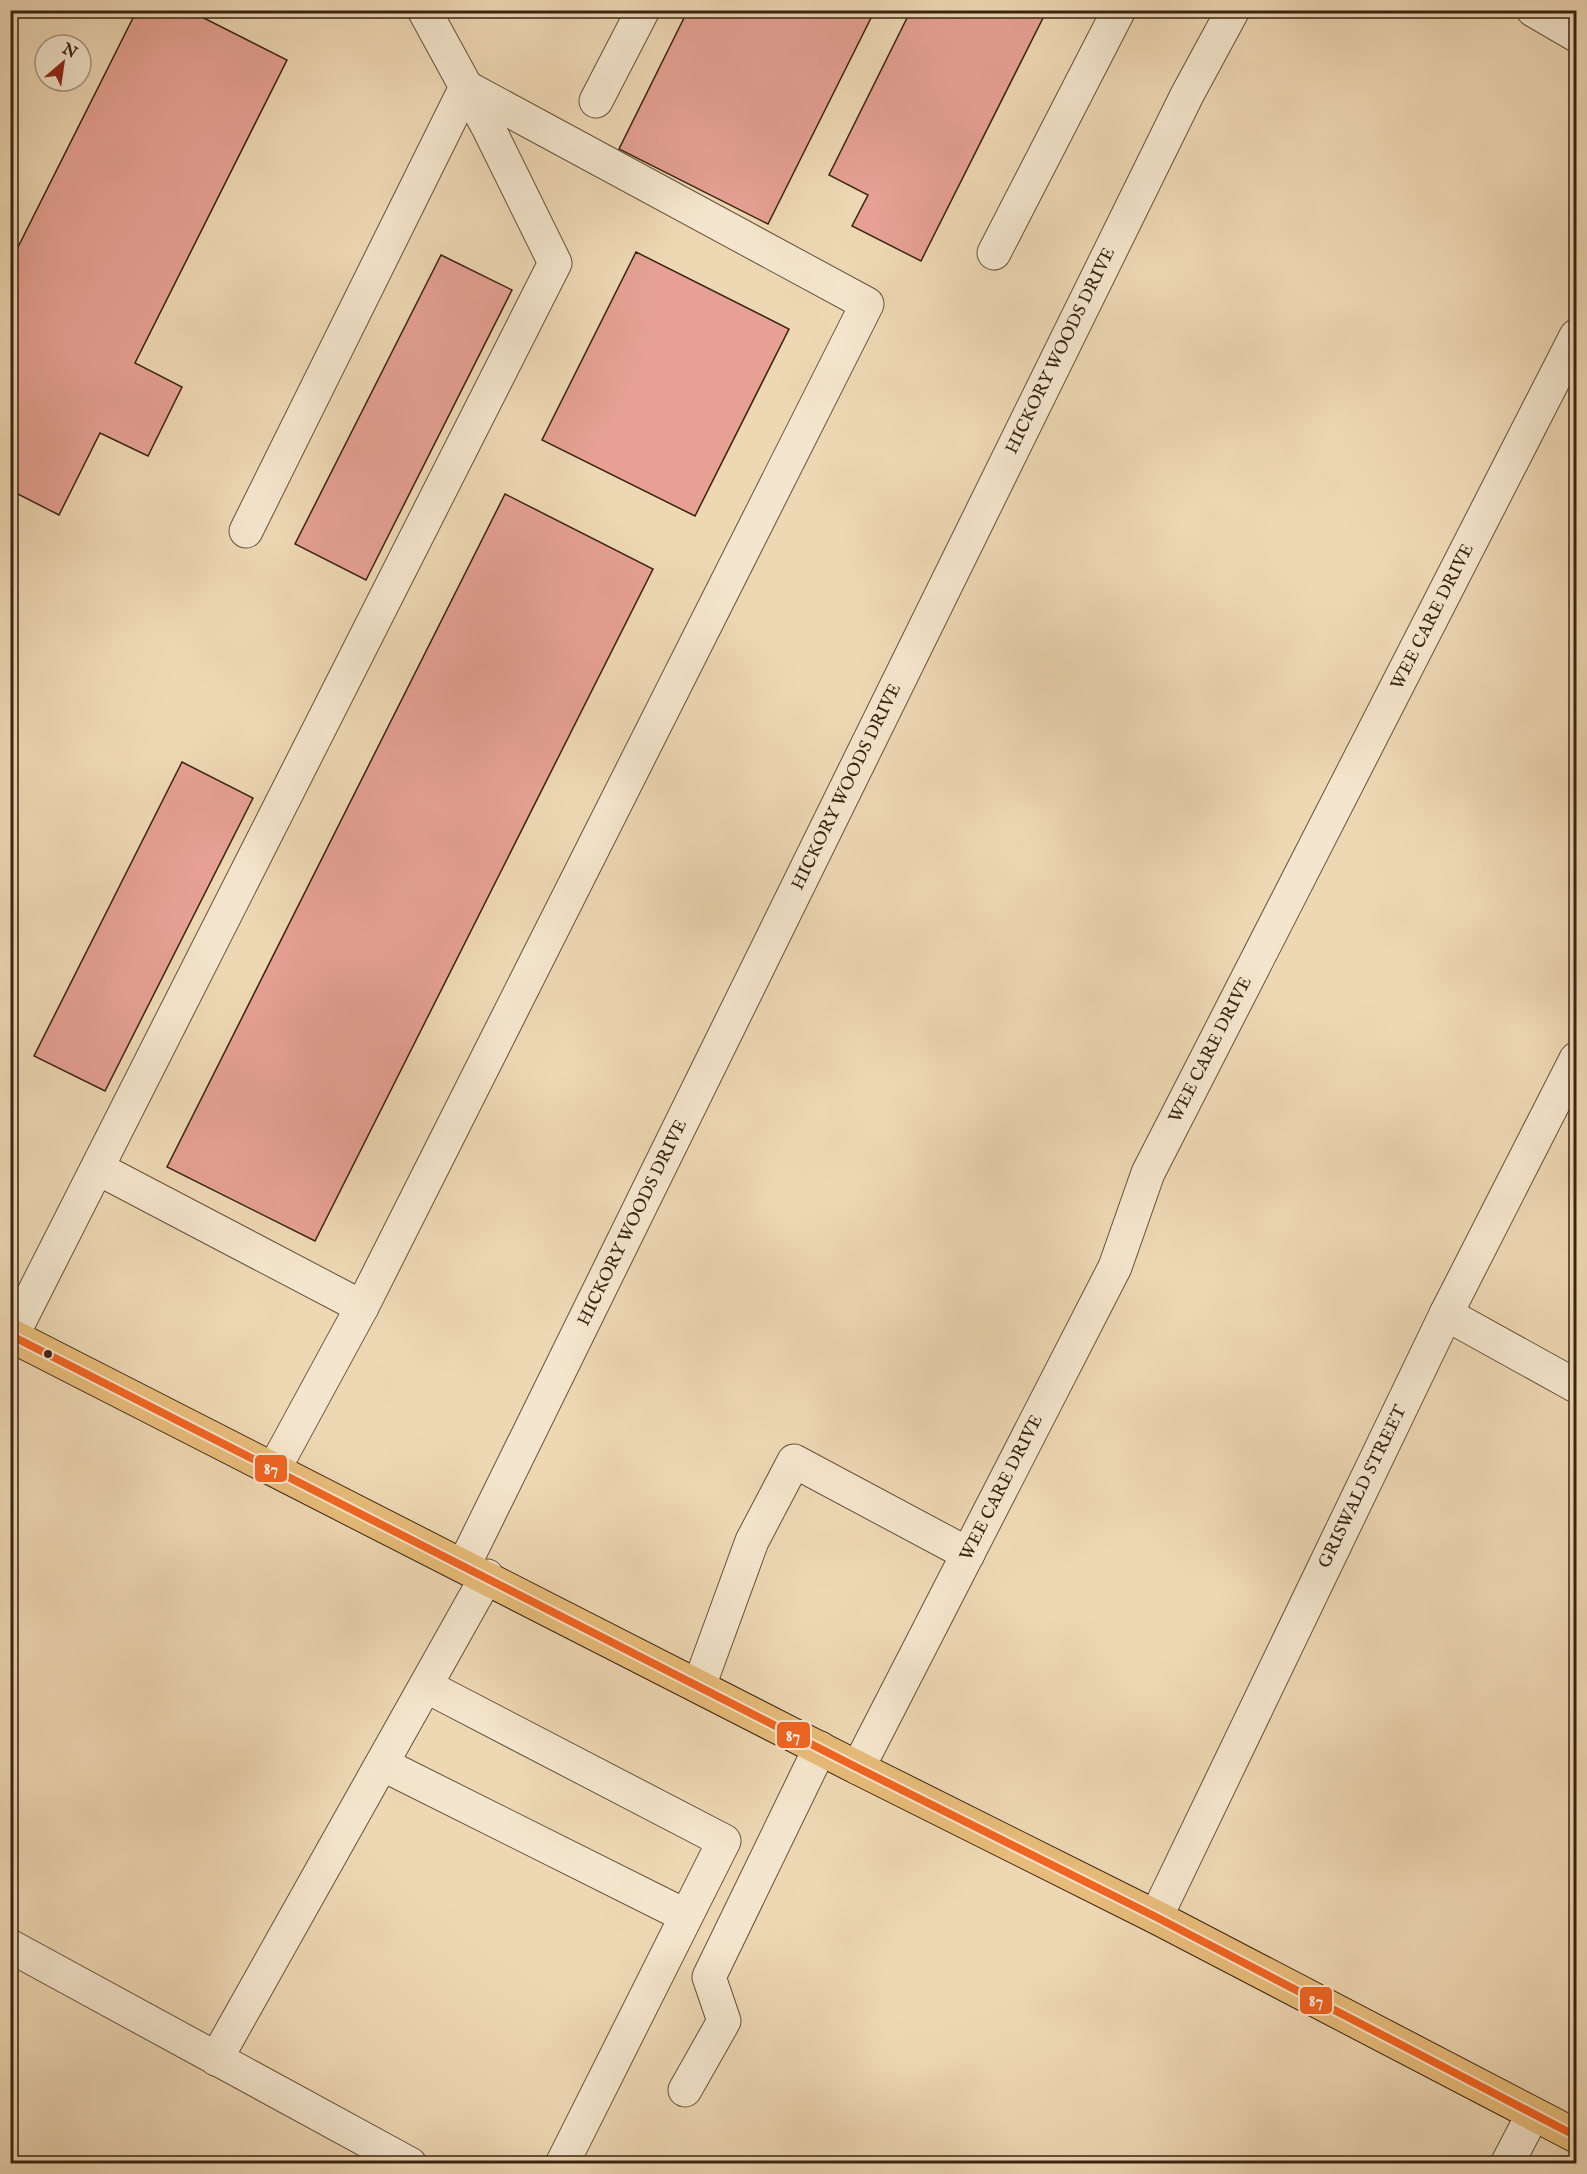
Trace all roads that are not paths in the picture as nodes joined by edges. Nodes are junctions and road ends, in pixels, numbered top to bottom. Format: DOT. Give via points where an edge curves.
graph roads {
  1 [pos="424,10"];
  2 [pos="643,10"];
  3 [pos="1119,10"];
  4 [pos="1233,10"];
  5 [pos="1533,10"];
  6 [pos="1576,35"];
  7 [pos="466,87"];
  8 [pos="596,101"];
  9 [pos="994,253"];
  10 [pos="1576,336"];
  11 [pos="246,531"];
  12 [pos="1576,1059"];
  13 [pos="99,1169"];
  14 [pos="362,1307"];
  15 [pos="1446,1314"];
  16 [pos="11,1335"];
  17 [pos="1576,1386"];
  18 [pos="274,1469"];
  19 [pos="968,1554"];
  20 [pos="476,1570"];
  21 [pos="426,1686"];
  22 [pos="699,1686"];
  23 [pos="820,1749"];
  24 [pos="382,1764"];
  25 [pos="858,1768"];
  26 [pos="686,1916"];
  27 [pos="1156,1917"];
  28 [pos="10,1946"];
  29 [pos="216,2059"];
  30 [pos="685,2090"];
  31 [pos="1533,2114"];
  32 [pos="1576,2136"];
  33 [pos="410,2163"];
  34 [pos="562,2163"];
  35 [pos="1508,2163"];
  1 -- 7 [label="street"];
  2 -- 8 [label="street"];
  3 -- 9 [label="street"];
  4 -- 20 [label="street, HICKORY WOODS DRIVE" via="1177,116"];
  5 -- 6 [label="street"];
  7 -- 11 [label="street"];
  7 -- 13 [label="street" via="555,263"];
  7 -- 14 [label="street" via="867,304"];
  10 -- 19 [label="street, WEE CARE DRIVE" via="1148,1173 1115,1267"];
  12 -- 15 [label="street, GRISWALD STREET"];
  13 -- 14 [label="street"];
  13 -- 16 [label="street"];
  14 -- 18 [label="street"];
  15 -- 17 [label="street"];
  15 -- 27 [label="street, GRISWALD STREET"];
  16 -- 18 [label="main road"];
  18 -- 20 [label="main road"];
  19 -- 22 [label="street" via="794,1461 752,1541"];
  19 -- 25 [label="street, WEE CARE DRIVE"];
  20 -- 21 [label="street, HICKORY WOODS DRIVE"];
  20 -- 22 [label="main road"];
  21 -- 24 [label="street, HICKORY WOODS DRIVE"];
  21 -- 26 [label="street" via="724,1841"];
  22 -- 23 [label="main road"];
  23 -- 25 [label="main road"];
  23 -- 30 [label="street" via="709,1977 724,2021"];
  24 -- 26 [label="street"];
  24 -- 29 [label="street, HICKORY WOODS DRIVE"];
  25 -- 27 [label="main road"];
  26 -- 34 [label="street"];
  27 -- 31 [label="main road"];
  28 -- 29 [label="street"];
  29 -- 33 [label="street"];
  31 -- 32 [label="main road"];
  31 -- 35 [label="street"];
}
